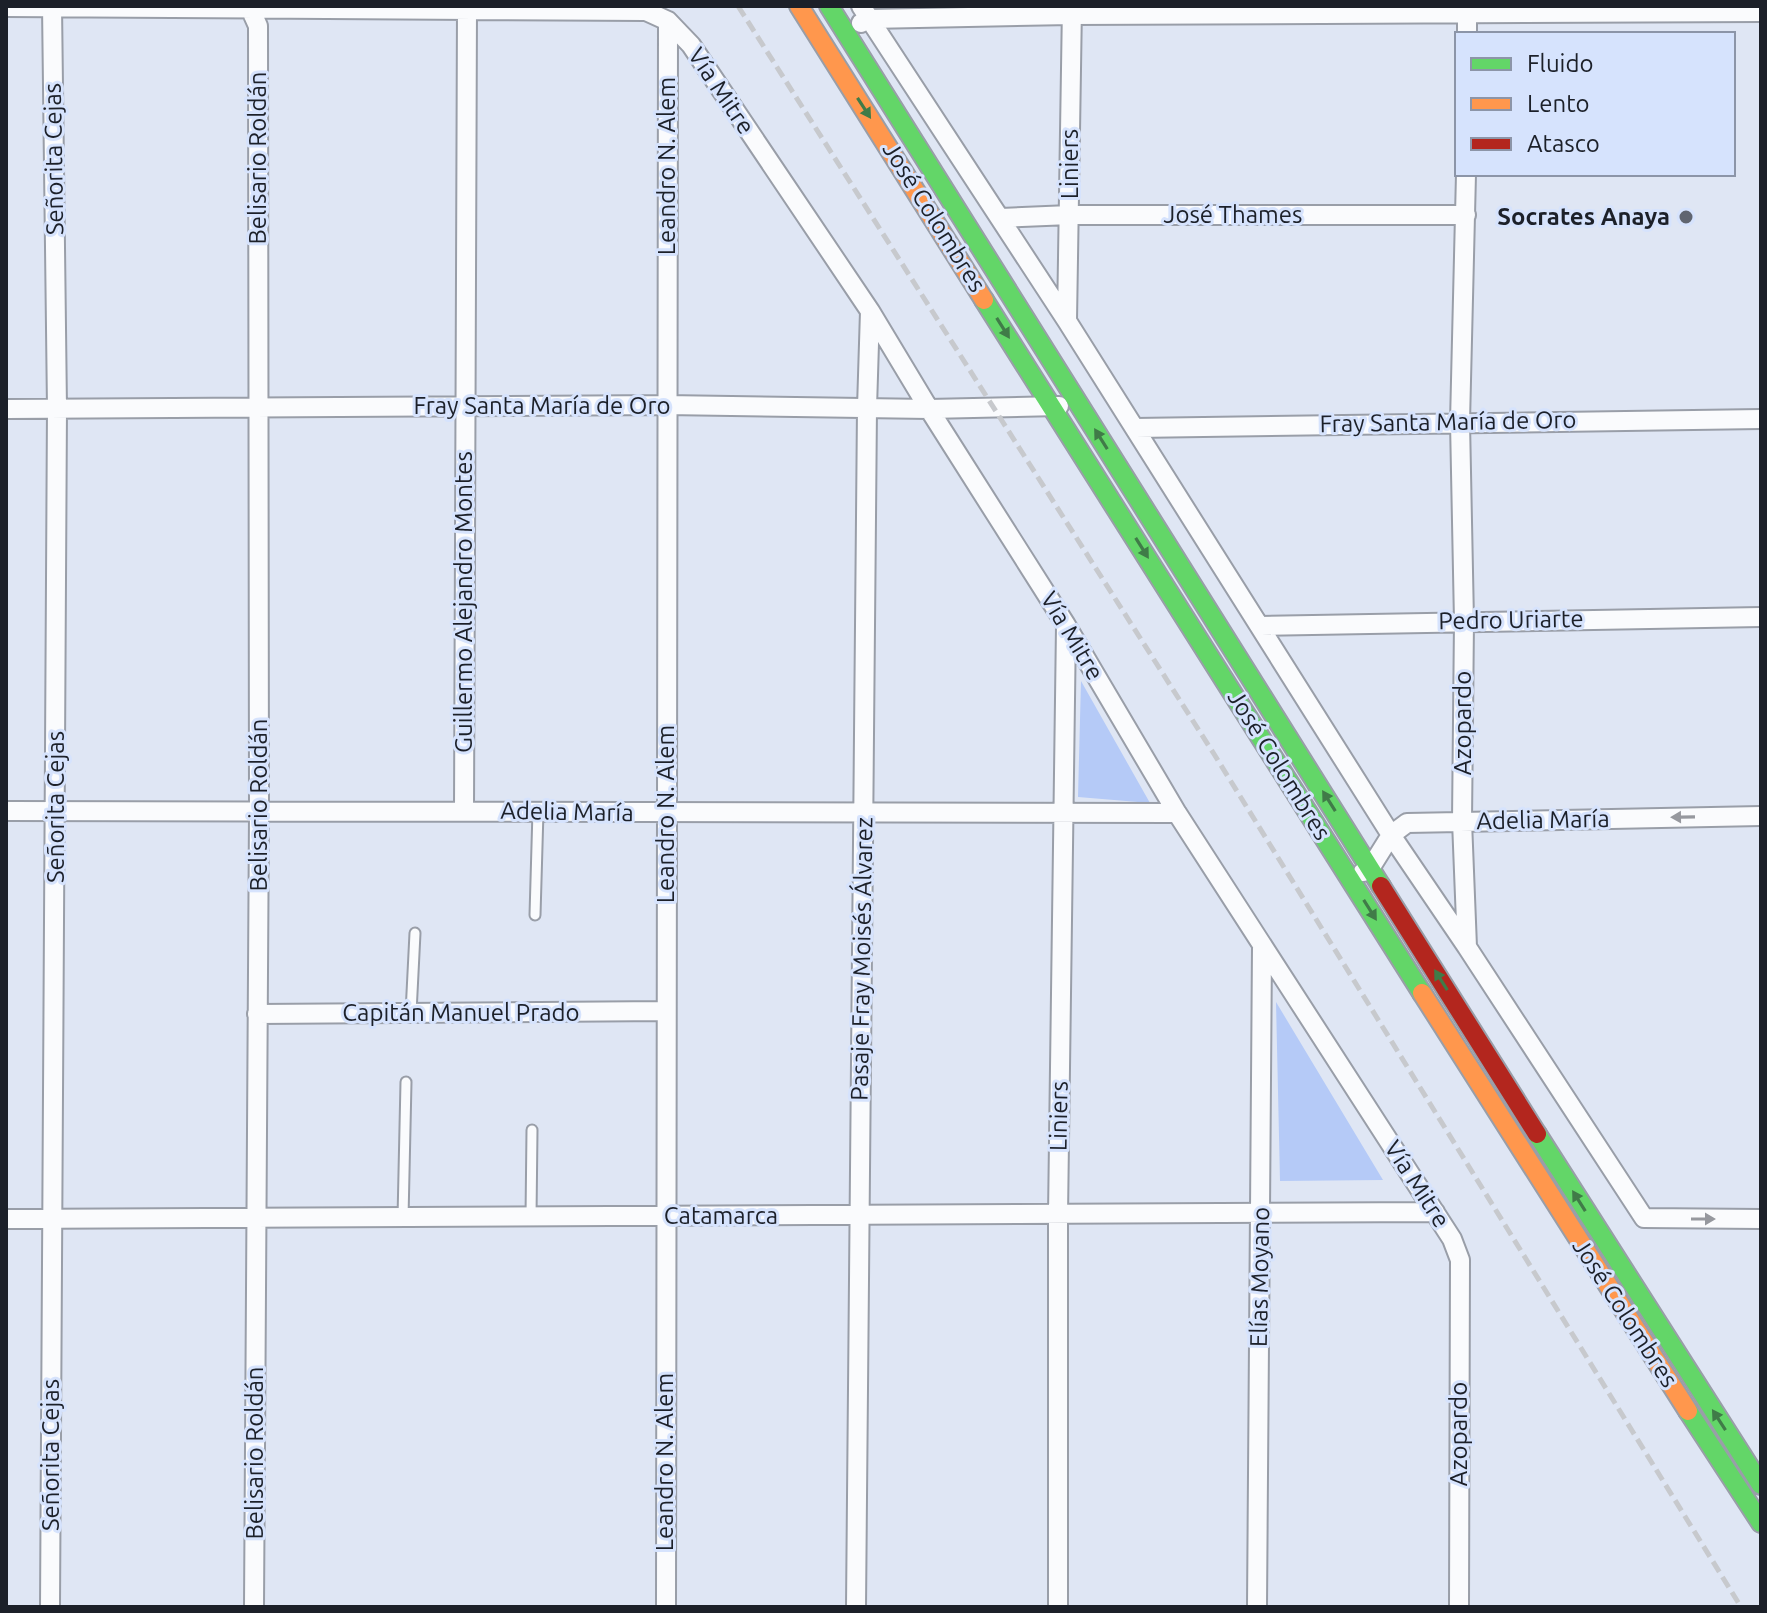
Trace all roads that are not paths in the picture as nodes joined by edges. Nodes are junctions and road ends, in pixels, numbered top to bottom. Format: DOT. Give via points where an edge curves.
graph roads {
  1 [pos="52,6"];
  2 [pos="799,6"];
  3 [pos="829,6"];
  4 [pos="6,7"];
  5 [pos="249,8"];
  6 [pos="467,9"];
  7 [pos="1526,9"];
  8 [pos="1674,9"];
  9 [pos="1072,10"];
  10 [pos="1235,10"];
  11 [pos="1371,10"];
  12 [pos="865,12"];
  13 [pos="1761,12"];
  14 [pos="1467,13"];
  15 [pos="668,21"];
  16 [pos="845,30"];
  17 [pos="1467,32"];
  18 [pos="822,42"];
  19 [pos="1466,176"];
  20 [pos="1070,215"];
  21 [pos="1466,215"];
  22 [pos="1001,218"];
  23 [pos="870,311"];
  24 [pos="1067,321"];
  25 [pos="1077,401"];
  26 [pos="666,405"];
  27 [pos="465,406"];
  28 [pos="1053,407"];
  29 [pos="57,408"];
  30 [pos="867,408"];
  31 [pos="6,409"];
  32 [pos="259,409"];
  33 [pos="929,409"];
  34 [pos="1761,419"];
  35 [pos="1460,422"];
  36 [pos="1135,428"];
  37 [pos="1761,617"];
  38 [pos="1464,621"];
  39 [pos="1066,625"];
  40 [pos="1261,626"];
  41 [pos="56,810"];
  42 [pos="6,811"];
  43 [pos="464,811"];
  44 [pos="538,811"];
  45 [pos="259,813"];
  46 [pos="666,813"];
  47 [pos="864,813"];
  48 [pos="1064,813"];
  49 [pos="1177,813"];
  50 [pos="1761,816"];
  51 [pos="1462,821"];
  52 [pos="1391,835"];
  53 [pos="1371,867"];
  54 [pos="1351,880"];
  55 [pos="535,915"];
  56 [pos="415,933"];
  57 [pos="1467,947"];
  58 [pos="1262,948"];
  59 [pos="665,1011"];
  60 [pos="411,1013"];
  61 [pos="257,1014"];
  62 [pos="406,1082"];
  63 [pos="532,1130"];
  64 [pos="1435,1212"];
  65 [pos="1261,1214"];
  66 [pos="1058,1215"];
  67 [pos="664,1216"];
  68 [pos="860,1216"];
  69 [pos="531,1217"];
  70 [pos="256,1218"];
  71 [pos="403,1218"];
  72 [pos="6,1219"];
  73 [pos="51,1219"];
  74 [pos="1761,1219"];
  75 [pos="1460,1260"];
  76 [pos="1761,1485"];
  77 [pos="1761,1523"];
  78 [pos="50,1607"];
  79 [pos="254,1607"];
  80 [pos="666,1607"];
  81 [pos="856,1607"];
  82 [pos="1058,1607"];
  83 [pos="1257,1607"];
  84 [pos="1459,1607"];
  1 -- 4 [label="street"];
  1 -- 5 [label="street"];
  1 -- 29 [label="street, Señorita Cejas"];
  2 -- 18 [label="main road, José Colombres"];
  3 -- 16 [label="main road, José Colombres"];
  5 -- 6 [label="street"];
  5 -- 32 [label="street, Belisario Roldán" via="258,26"];
  6 -- 15 [label="street" via="646,11"];
  6 -- 27 [label="street, Guillermo Alejandro Montes"];
  7 -- 8 [label="street"];
  7 -- 14 [label="street"];
  8 -- 13 [label="street"];
  9 -- 10 [label="street"];
  9 -- 12 [label="street"];
  9 -- 20 [label="street, Liniers"];
  10 -- 11 [label="street"];
  11 -- 14 [label="street"];
  12 -- 16 [label="street"];
  12 -- 22 [label="street"];
  14 -- 17 [label="street"];
  15 -- 23 [label="street, Vía Mitre" via="691,45"];
  15 -- 26 [label="street, Leandro N. Alem"];
  16 -- 18 [label="street"];
  16 -- 25 [label="main road, José Colombres"];
  18 -- 28 [label="main road, José Colombres, one-way"];
  19 -- 21 [label="street, Azopardo"];
  20 -- 21 [label="street, José Thames"];
  20 -- 22 [label="street, José Thames"];
  20 -- 24 [label="street, Liniers"];
  21 -- 35 [label="street, Azopardo"];
  22 -- 24 [label="street"];
  23 -- 30 [label="street, Pasaje Fray Moisés Álvarez"];
  23 -- 33 [label="street, Vía Mitre"];
  24 -- 36 [label="street"];
  25 -- 28 [label="street, Fray Santa María de Oro"];
  53 -- 25 [label="main road, José Colombres, one-way"];
  26 -- 27 [label="street, Fray Santa María de Oro"];
  26 -- 30 [label="street, Fray Santa María de Oro"];
  26 -- 46 [label="street, Leandro N. Alem"];
  27 -- 32 [label="street, Fray Santa María de Oro"];
  27 -- 43 [label="street, Guillermo Alejandro Montes"];
  28 -- 33 [label="street, Fray Santa María de Oro"];
  28 -- 54 [label="main road, José Colombres, one-way"];
  29 -- 31 [label="street, Fray Santa María de Oro"];
  29 -- 32 [label="street, Fray Santa María de Oro"];
  29 -- 41 [label="street, Señorita Cejas"];
  30 -- 33 [label="street, Fray Santa María de Oro"];
  30 -- 47 [label="street, Pasaje Fray Moisés Álvarez"];
  32 -- 45 [label="street, Belisario Roldán"];
  33 -- 39 [label="street, Vía Mitre"];
  34 -- 35 [label="street, Fray Santa María de Oro"];
  35 -- 36 [label="street, Fray Santa María de Oro"];
  35 -- 38 [label="street, Azopardo"];
  36 -- 40 [label="street"];
  37 -- 38 [label="street, Pedro Uriarte"];
  38 -- 40 [label="street, Pedro Uriarte"];
  38 -- 51 [label="street, Azopardo"];
  39 -- 48 [label="street, Liniers"];
  39 -- 49 [label="street, Vía Mitre"];
  40 -- 52 [label="street"];
  41 -- 42 [label="street, Adelia María"];
  41 -- 45 [label="street, Adelia María"];
  41 -- 73 [label="street, Señorita Cejas"];
  43 -- 44 [label="street, Adelia María"];
  43 -- 45 [label="street, Adelia María"];
  44 -- 46 [label="street, Adelia María"];
  44 -- 55 [label="lane"];
  45 -- 61 [label="street, Belisario Roldán"];
  46 -- 47 [label="street, Adelia María"];
  46 -- 59 [label="street, Leandro N. Alem"];
  47 -- 48 [label="street, Adelia María"];
  47 -- 68 [label="street, Pasaje Fray Moisés Álvarez"];
  48 -- 49 [label="street, Adelia María"];
  48 -- 66 [label="street, Liniers"];
  49 -- 58 [label="street, Vía Mitre"];
  50 -- 51 [label="street, Adelia María, one-way"];
  51 -- 52 [label="street, Adelia María" via="1407,823"];
  51 -- 57 [label="street, Azopardo"];
  52 -- 53 [label="street"];
  52 -- 57 [label="street"];
  53 -- 54 [label="street"];
  76 -- 53 [label="main road, José Colombres, one-way"];
  54 -- 77 [label="main road, José Colombres, one-way"];
  56 -- 60 [label="lane"];
  57 -- 74 [label="street, one-way" via="1644,1218"];
  58 -- 64 [label="street, Vía Mitre"];
  58 -- 65 [label="street, Elías Moyano"];
  59 -- 60 [label="street, Capitán Manuel Prado"];
  59 -- 67 [label="street, Leandro N. Alem"];
  60 -- 61 [label="street, Capitán Manuel Prado"];
  61 -- 70 [label="street, Belisario Roldán"];
  62 -- 71 [label="lane"];
  63 -- 69 [label="lane"];
  64 -- 65 [label="street, Catamarca"];
  64 -- 75 [label="street, Vía Mitre"];
  65 -- 66 [label="street, Catamarca"];
  65 -- 83 [label="street, Elías Moyano"];
  66 -- 68 [label="street, Catamarca"];
  66 -- 82 [label="street, Liniers"];
  67 -- 68 [label="street, Catamarca"];
  67 -- 69 [label="street, Catamarca"];
  67 -- 80 [label="street, Leandro N. Alem"];
  68 -- 81 [label="street, Pasaje Fray Moisés Álvarez"];
  69 -- 71 [label="street, Catamarca"];
  70 -- 71 [label="street, Catamarca"];
  70 -- 73 [label="street, Catamarca"];
  70 -- 79 [label="street, Belisario Roldán"];
  72 -- 73 [label="street, Catamarca"];
  73 -- 78 [label="street, Señorita Cejas"];
  75 -- 84 [label="street, Azopardo"];
}
